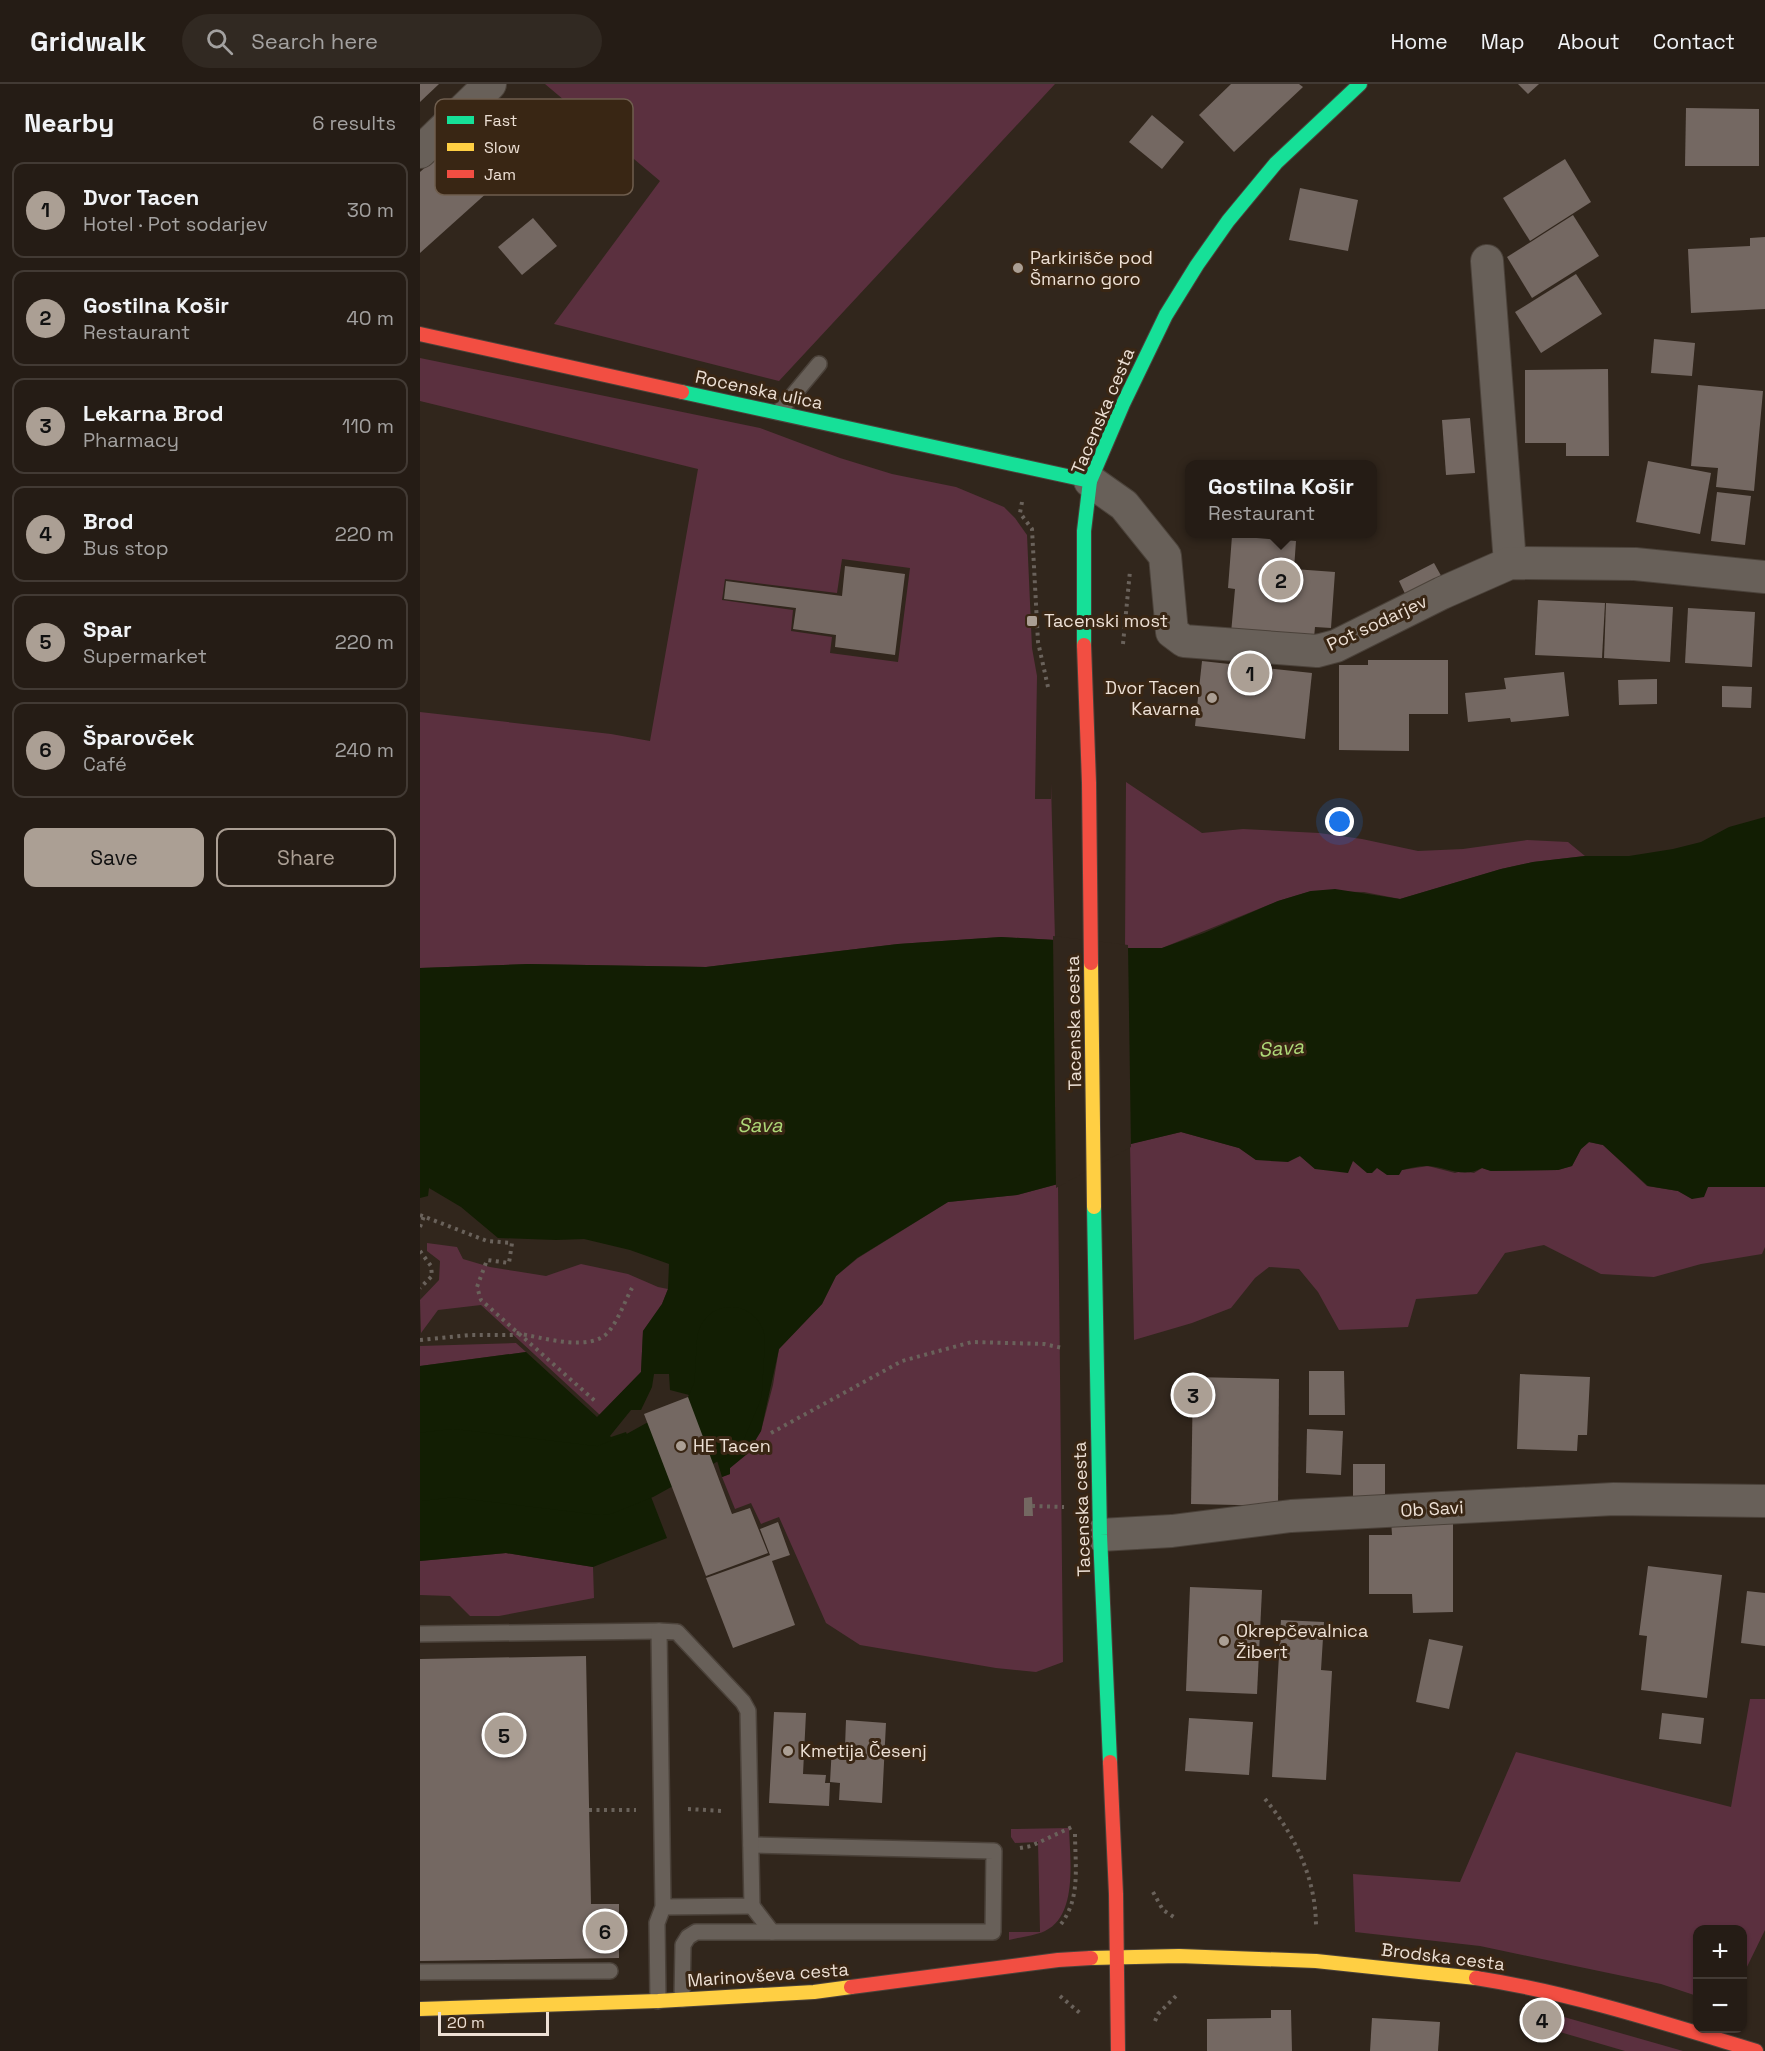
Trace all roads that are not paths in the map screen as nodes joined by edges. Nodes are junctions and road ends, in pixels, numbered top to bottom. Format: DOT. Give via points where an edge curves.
graph roads {
  1 [pos="490,84"];
  2 [pos="1360,84"];
  3 [pos="475,99"];
  4 [pos="435,137"];
  5 [pos="420,152"];
  6 [pos="1487,261"];
  7 [pos="420,334"];
  8 [pos="819,364"];
  9 [pos="779,412"];
  10 [pos="1090,481"];
  11 [pos="1510,563"];
  12 [pos="1764,572"];
  13 [pos="1765,1501"];
  14 [pos="1100,1535"];
  15 [pos="659,1631"];
  16 [pos="420,1634"];
  17 [pos="751,1845"];
  18 [pos="752,1906"];
  19 [pos="663,1908"];
  20 [pos="772,1932"];
  21 [pos="1117,1956"];
  22 [pos="610,1971"];
  23 [pos="420,1972"];
  24 [pos="682,1999"];
  25 [pos="658,2001"];
  26 [pos="420,2009"];
  27 [pos="1741,2049"];
  28 [pos="1118,2051"];
  29 [pos="1756,2051"];
  1 -- 3 [label="street"];
  2 -- 10 [label="main road, Tacenska cesta" via="1276,162 1197,265 1166,315"];
  4 -- 5 [label="street"];
  6 -- 11 [label="street"];
  7 -- 9 [label="main road, Rocenska ulica"];
  8 -- 9 [label="lane"];
  9 -- 10 [label="main road, Rocenska ulica"];
  10 -- 11 [label="street, Pot sodarjev" via="1124,506 1165,556 1172,632 1184,641 1317,651 1336,646"];
  10 -- 14 [label="main road, Tacenska cesta" via="1084,531 1084,633"];
  11 -- 12 [label="street, Pot sodarjev" via="1635,564"];
  13 -- 14 [label="street, Ob Savi" via="1614,1499 1291,1516 1172,1531"];
  14 -- 21 [label="main road, Tacenska cesta"];
  15 -- 16 [label="lane"];
  15 -- 17 [label="lane" via="677,1632 748,1711"];
  15 -- 19 [label="lane"];
  17 -- 18 [label="lane"];
  17 -- 20 [label="lane" via="994,1851 993,1932"];
  18 -- 19 [label="lane"];
  18 -- 20 [label="lane"];
  19 -- 25 [label="lane" via="657,1923"];
  20 -- 24 [label="lane" via="696,1932 688,1937 683,1945"];
  21 -- 24 [label="main road, Marinovševa cesta" via="814,1992"];
  21 -- 27 [label="main road, Brodska cesta" via="1316,1961 1449,1974 1515,1984 1642,2016"];
  21 -- 28 [label="main road, Tacenska cesta"];
  22 -- 23 [label="lane"];
  24 -- 25 [label="main road, Marinovševa cesta"];
  25 -- 26 [label="main road, Marinovševa cesta"];
  27 -- 29 [label="main road, Brodska cesta"];
}
